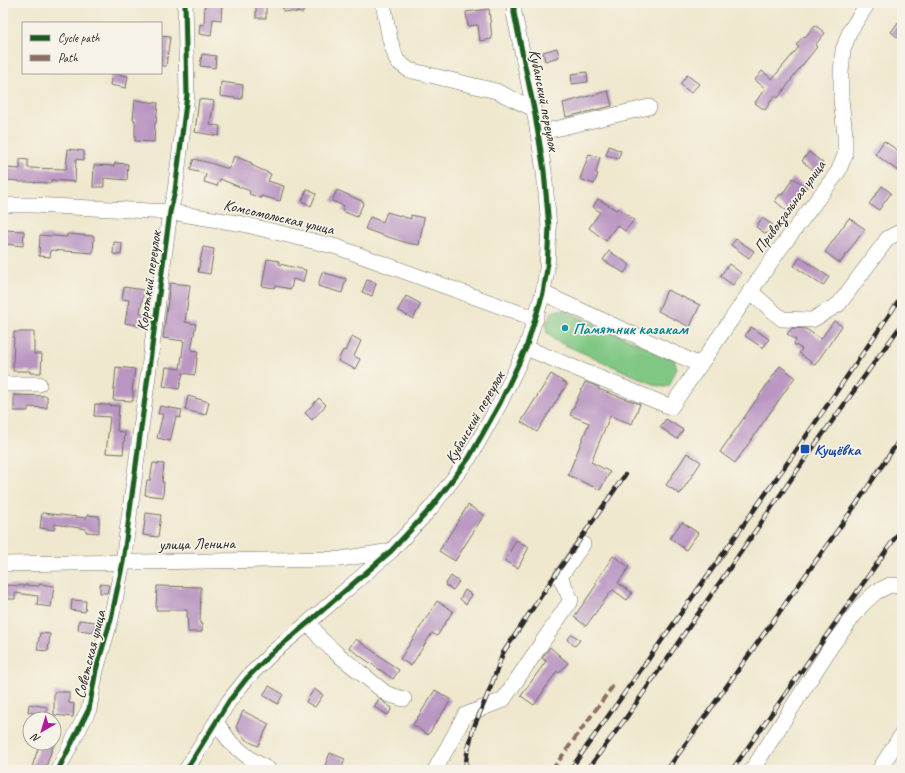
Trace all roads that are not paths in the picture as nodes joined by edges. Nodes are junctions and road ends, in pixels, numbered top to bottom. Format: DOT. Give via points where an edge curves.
graph roads {
  1 [pos="185,3"];
  2 [pos="383,3"];
  3 [pos="514,3"];
  4 [pos="865,3"];
  5 [pos="649,107"];
  6 [pos="534,109"];
  7 [pos="538,133"];
  8 [pos="3,205"];
  9 [pos="170,212"];
  10 [pos="902,231"];
  11 [pos="750,291"];
  12 [pos="543,293"];
  13 [pos="536,319"];
  14 [pos="526,348"];
  15 [pos="700,365"];
  16 [pos="3,384"];
  17 [pos="39,384"];
  18 [pos="583,544"];
  19 [pos="391,551"];
  20 [pos="123,562"];
  21 [pos="3,564"];
  22 [pos="902,586"];
  23 [pos="309,622"];
  24 [pos="404,699"];
  25 [pos="216,722"];
  26 [pos="902,734"];
  27 [pos="191,767"];
  28 [pos="58,770"];
  29 [pos="269,770"];
  30 [pos="435,770"];
  31 [pos="752,770"];
  32 [pos="879,770"];
  1 -- 9 [label="street, Короткий переулок" via="187,94"];
  2 -- 6 [label="street" via="397,61 409,70 496,91"];
  3 -- 6 [label="street, Кубанский переулок"];
  4 -- 11 [label="street, Привокзальная улица" via="843,50 841,99 845,155 838,172"];
  5 -- 7 [label="street"];
  6 -- 7 [label="street, Кубанский переулок"];
  7 -- 12 [label="street, Кубанский переулок" via="549,226"];
  8 -- 9 [label="street, Комсомольская улица" via="33,204"];
  9 -- 13 [label="street, Комсомольская улица" via="243,224 337,247"];
  9 -- 20 [label="street, Короткий переулок"];
  10 -- 11 [label="street" via="888,238 839,304 812,320 782,319"];
  11 -- 15 [label="street, Привокзальная улица"];
  12 -- 13 [label="street, Кубанский переулок"];
  12 -- 15 [label="street"];
  13 -- 14 [label="street, Кубанский переулок"];
  14 -- 15 [label="street, Привокзальная улица" via="671,407"];
  14 -- 19 [label="street, Кубанский переулок" via="500,403 468,458 431,508"];
  16 -- 17 [label="street"];
  18 -- 30 [label="street" via="560,577 571,600 503,700 465,715"];
  19 -- 20 [label="street, улица Ленина" via="341,559"];
  19 -- 23 [label="street, Кубанский переулок"];
  20 -- 21 [label="street, улица Ленина"];
  20 -- 28 [label="street, Советская улица" via="89,709"];
  22 -- 31 [label="street" via="890,585 883,588 862,606 832,645"];
  23 -- 24 [label="street" via="320,638 335,652 387,694"];
  23 -- 25 [label="street, Кубанский переулок" via="247,678"];
  25 -- 27 [label="street, Кубанский переулок"];
  25 -- 29 [label="street" via="231,743"];
  26 -- 32 [label="street"];
}
